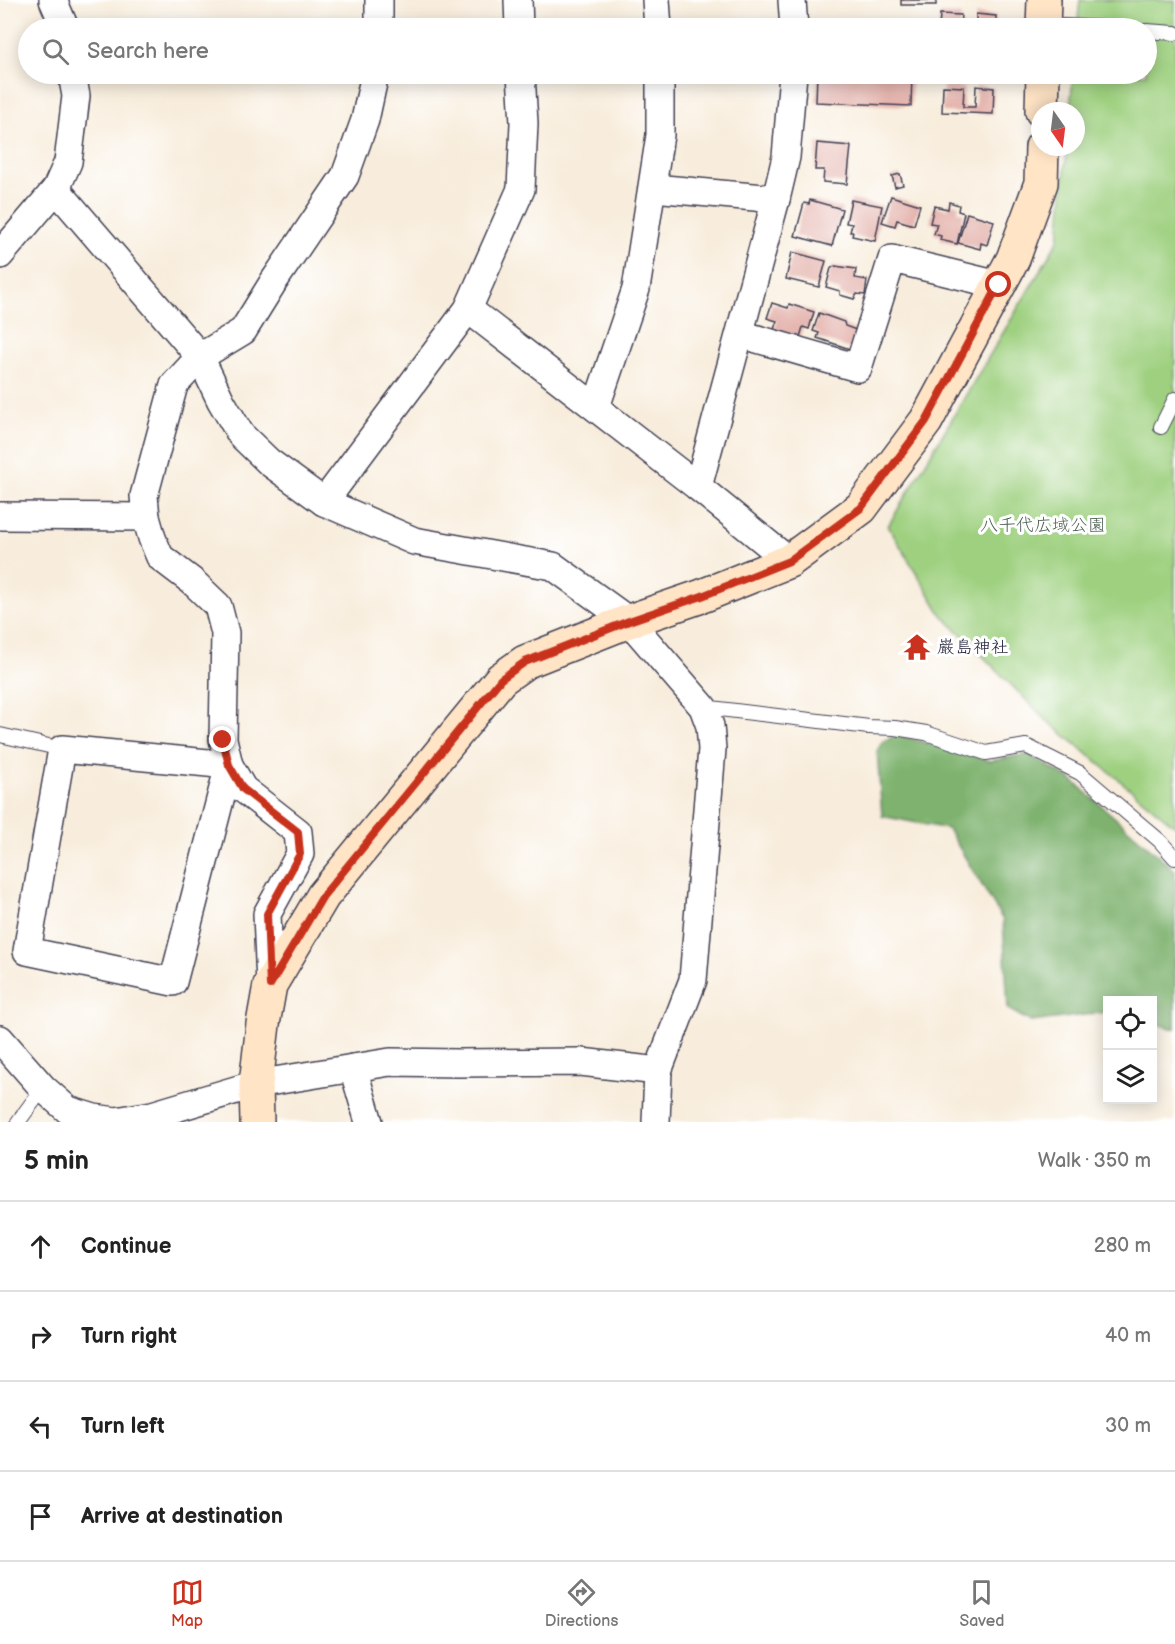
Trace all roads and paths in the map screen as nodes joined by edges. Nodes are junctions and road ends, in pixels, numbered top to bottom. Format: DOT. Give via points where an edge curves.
graph roads {
  1 [pos="53,0"];
  2 [pos="379,0"];
  3 [pos="518,0"];
  4 [pos="656,0"];
  5 [pos="792,0"];
  6 [pos="61,18"];
  7 [pos="379,18"];
  8 [pos="519,18"];
  9 [pos="657,18"];
  10 [pos="793,18"];
  11 [pos="1157,32"];
  12 [pos="1175,33"];
  13 [pos="74,84"];
  14 [pos="373,84"];
  15 [pos="522,84"];
  16 [pos="660,84"];
  17 [pos="792,84"];
  18 [pos="1043,84"];
  19 [pos="1042,102"];
  20 [pos="1042,156"];
  21 [pos="653,188"];
  22 [pos="56,189"];
  23 [pos="776,199"];
  24 [pos="0,255"];
  25 [pos="999,285"];
  26 [pos="468,309"];
  27 [pos="740,334"];
  28 [pos="200,357"];
  29 [pos="1175,399"];
  30 [pos="596,406"];
  31 [pos="1161,427"];
  32 [pos="699,487"];
  33 [pos="324,502"];
  34 [pos="0,516"];
  35 [pos="146,517"];
  36 [pos="789,561"];
  37 [pos="629,621"];
  38 [pos="703,706"];
  39 [pos="0,735"];
  40 [pos="62,749"];
  41 [pos="229,765"];
  42 [pos="1175,858"];
  43 [pos="270,985"];
  44 [pos="0,1039"];
  45 [pos="353,1068"];
  46 [pos="658,1071"];
  47 [pos="256,1084"];
  48 [pos="43,1088"];
  49 [pos="144,1119"];
  50 [pos="95,1120"];
  51 [pos="18,1122"];
  52 [pos="256,1122"];
  53 [pos="369,1122"];
  54 [pos="656,1122"];
  1 -- 6 [label="street"];
  2 -- 7 [label="street"];
  3 -- 8 [label="street"];
  4 -- 9 [label="street"];
  5 -- 10 [label="street"];
  11 -- 12 [label="lane"];
  13 -- 22 [label="street" via="76,96 68,162"];
  14 -- 28 [label="street" via="345,176 243,332"];
  15 -- 26 [label="street" via="521,189"];
  16 -- 21 [label="street" via="660,135"];
  17 -- 23 [label="street" via="786,157"];
  18 -- 19 [label="street"];
  20 -- 25 [label="street" via="1041,183 1013,259"];
  21 -- 23 [label="street"];
  21 -- 30 [label="street" via="636,290"];
  22 -- 24 [label="street"];
  22 -- 28 [label="street"];
  23 -- 27 [label="street"];
  25 -- 27 [label="street" via="892,259 858,368"];
  25 -- 36 [label="street" via="926,421 861,508"];
  26 -- 30 [label="street"];
  26 -- 33 [label="street"];
  27 -- 32 [label="street"];
  28 -- 33 [label="street" via="241,435 269,462"];
  28 -- 35 [label="street" via="174,385 144,496"];
  29 -- 31 [label="lane"];
  30 -- 32 [label="street"];
  32 -- 36 [label="street"];
  33 -- 37 [label="street" via="414,541 553,566"];
  34 -- 35 [label="street"];
  35 -- 41 [label="street" via="160,557 218,606 225,633 223,740"];
  36 -- 37 [label="street"];
  37 -- 38 [label="street"];
  37 -- 43 [label="street" via="525,662 501,679 323,896"];
  38 -- 42 [label="lane" via="926,733 986,753 1026,746 1080,773"];
  38 -- 46 [label="street" via="712,748 693,980"];
  39 -- 40 [label="lane"];
  40 -- 41 [label="street"];
  40 -- 41 [label="street" via="27,951 173,982"];
  41 -- 43 [label="street" via="243,789 298,832 300,854 267,914"];
  43 -- 47 [label="street"];
  44 -- 48 [label="street"];
  45 -- 46 [label="street" via="390,1062 581,1062"];
  45 -- 47 [label="street"];
  45 -- 53 [label="street"];
  46 -- 54 [label="street"];
  47 -- 49 [label="street"];
  47 -- 52 [label="street"];
  48 -- 50 [label="street" via="68,1110"];
  48 -- 51 [label="lane"];
  49 -- 50 [label="street"];
}
